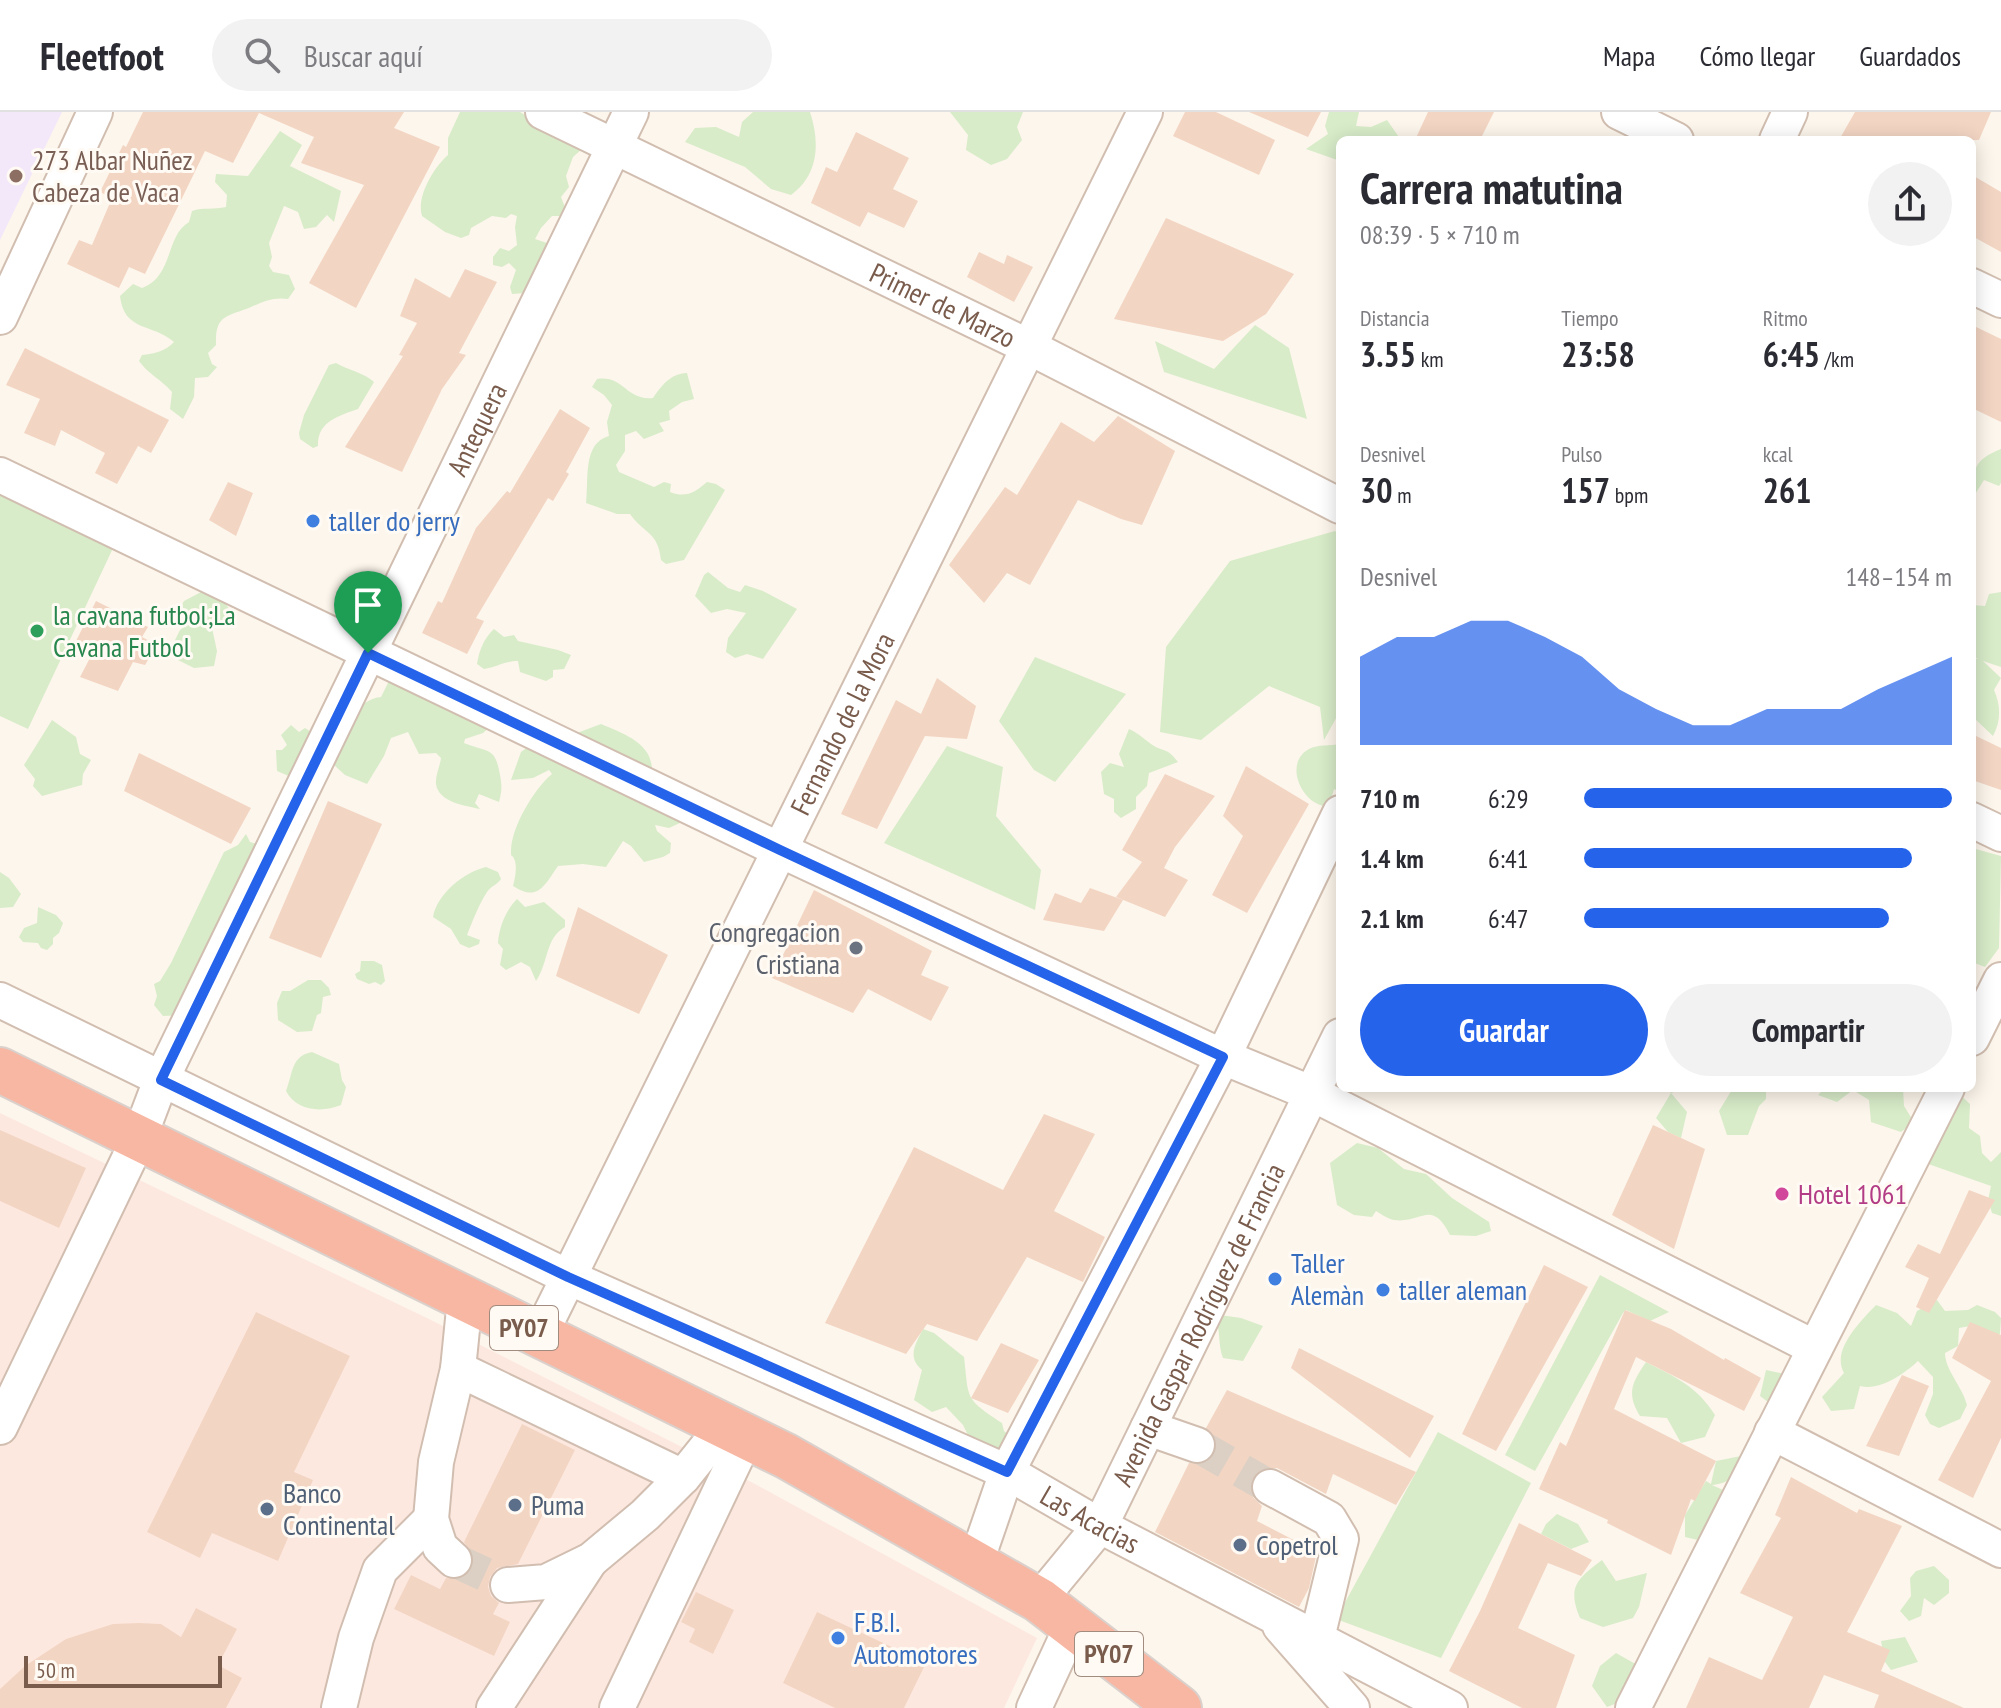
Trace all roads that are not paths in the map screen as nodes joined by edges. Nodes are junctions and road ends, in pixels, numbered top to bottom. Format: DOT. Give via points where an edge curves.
graph roads {
  1 [pos="95,112"];
  2 [pos="543,112"];
  3 [pos="631,112"];
  4 [pos="1145,112"];
  5 [pos="1619,112"];
  6 [pos="1688,112"];
  7 [pos="1790,112"];
  8 [pos="1668,136"];
  9 [pos="1678,136"];
  10 [pos="1779,136"];
  11 [pos="615,145"];
  12 [pos="1976,288"];
  13 [pos="2001,300"];
  14 [pos="0,317"];
  15 [pos="1029,347"];
  16 [pos="0,475"];
  17 [pos="1336,504"];
  18 [pos="368,653"];
  19 [pos="1336,821"];
  20 [pos="1976,822"];
  21 [pos="2001,834"];
  22 [pos="780,850"];
  23 [pos="2001,980"];
  24 [pos="0,1000"];
  25 [pos="1976,1030"];
  26 [pos="1336,1045"];
  27 [pos="1223,1057"];
  28 [pos="0,1070"];
  29 [pos="161,1080"];
  30 [pos="1945,1092"];
  31 [pos="1313,1094"];
  32 [pos="139,1138"];
  33 [pos="568,1277"];
  34 [pos="465,1299"];
  35 [pos="540,1335"];
  36 [pos="1815,1348"];
  37 [pos="458,1369"];
  38 [pos="0,1427"];
  39 [pos="1148,1428"];
  40 [pos="735,1431"];
  41 [pos="1772,1432"];
  42 [pos="1197,1445"];
  43 [pos="1007,1472"];
  44 [pos="683,1477"];
  45 [pos="1270,1487"];
  46 [pos="431,1519"];
  47 [pos="1100,1526"];
  48 [pos="2001,1550"];
  49 [pos="454,1560"];
  50 [pos="591,1560"];
  51 [pos="975,1565"];
  52 [pos="508,1585"];
  53 [pos="1039,1600"];
  54 [pos="1266,1611"];
  55 [pos="1072,1626"];
  56 [pos="1317,1638"];
  57 [pos="339,1708"];
  58 [pos="494,1708"];
  59 [pos="617,1708"];
  60 [pos="1034,1708"];
  61 [pos="1179,1708"];
  62 [pos="1352,1708"];
  63 [pos="1450,1708"];
  64 [pos="1633,1708"];
  1 -- 14 [label="street"];
  2 -- 11 [label="street, Primer de Marzo"];
  3 -- 11 [label="street, Antequera"];
  4 -- 15 [label="street, Fernando de la Mora"];
  5 -- 8 [label="street"];
  6 -- 9 [label="street"];
  7 -- 10 [label="street"];
  11 -- 15 [label="street, Primer de Marzo"];
  11 -- 18 [label="street, Antequera"];
  12 -- 13 [label="street"];
  15 -- 17 [label="street, Primer de Marzo"];
  15 -- 22 [label="street, Fernando de la Mora"];
  16 -- 18 [label="street"];
  18 -- 22 [label="street"];
  18 -- 29 [label="street, Antequera"];
  19 -- 27 [label="street"];
  20 -- 21 [label="street"];
  22 -- 27 [label="street"];
  22 -- 33 [label="street, Fernando de la Mora"];
  23 -- 25 [label="street"];
  24 -- 29 [label="street, Las Acacias"];
  26 -- 31 [label="street, Avenida Gaspar Rodríguez de Francia"];
  27 -- 31 [label="street"];
  27 -- 43 [label="street"];
  28 -- 32 [label="highway, PY07"];
  29 -- 32 [label="street, Antequera"];
  29 -- 33 [label="street, Las Acacias"];
  30 -- 36 [label="street"];
  31 -- 36 [label="street"];
  31 -- 39 [label="street, Avenida Gaspar Rodríguez de Francia"];
  32 -- 34 [label="highway, PY07"];
  32 -- 38 [label="street, Antequera"];
  33 -- 35 [label="street, Fernando de la Mora"];
  33 -- 43 [label="street, Las Acacias"];
  34 -- 35 [label="highway, PY07"];
  34 -- 37 [label="street"];
  35 -- 40 [label="highway, PY07"];
  36 -- 41 [label="street"];
  37 -- 44 [label="street"];
  37 -- 46 [label="street" via="436,1462"];
  39 -- 42 [label="street"];
  39 -- 47 [label="street, Avenida Gaspar Rodríguez de Francia"];
  40 -- 44 [label="street"];
  40 -- 51 [label="highway, PY07"];
  40 -- 59 [label="street"];
  41 -- 48 [label="street"];
  41 -- 64 [label="street"];
  43 -- 47 [label="street, Las Acacias"];
  43 -- 51 [label="street"];
  44 -- 50 [label="street"];
  45 -- 56 [label="street" via="1329,1519 1341,1539"];
  46 -- 49 [label="street" via="440,1547"];
  46 -- 57 [label="street" via="380,1570"];
  47 -- 53 [label="street, Avenida Gaspar Rodríguez de Francia"];
  47 -- 54 [label="street, Las Acacias"];
  50 -- 52 [label="street" via="546,1582"];
  50 -- 58 [label="street"];
  51 -- 53 [label="highway, PY07"];
  53 -- 55 [label="highway, PY07"];
  54 -- 56 [label="street, Las Acacias"];
  54 -- 62 [label="street, Las Acacias"];
  55 -- 60 [label="street"];
  55 -- 61 [label="highway, PY07"];
  56 -- 63 [label="street, Las Acacias"];
}
